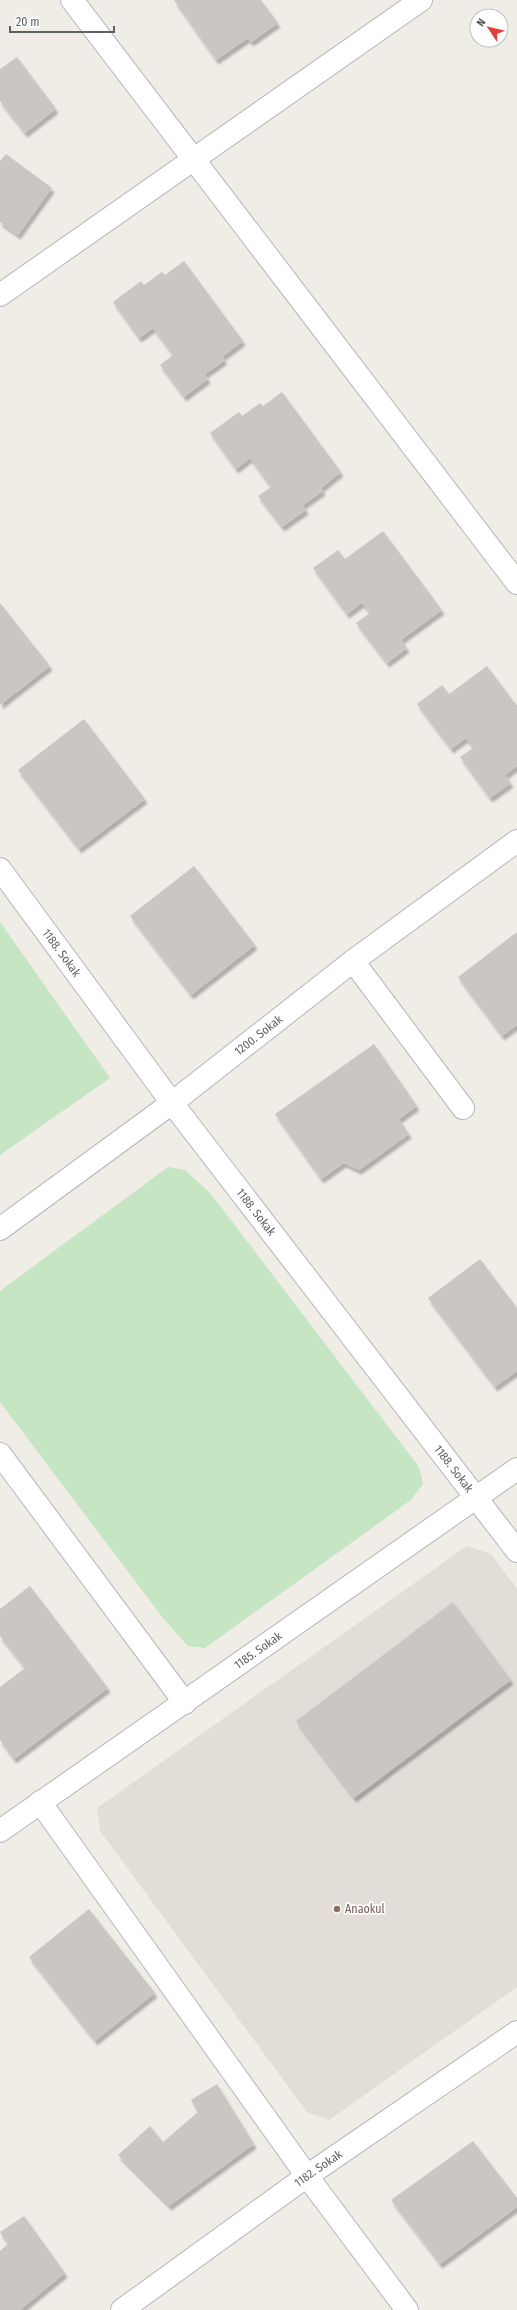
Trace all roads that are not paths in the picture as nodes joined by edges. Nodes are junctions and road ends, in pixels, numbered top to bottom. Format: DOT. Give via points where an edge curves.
graph roads {
  1 [pos="72,0"];
  2 [pos="421,0"];
  3 [pos="195,160"];
  4 [pos="0,295"];
  5 [pos="517,583"];
  6 [pos="517,842"];
  7 [pos="0,869"];
  8 [pos="353,961"];
  9 [pos="172,1103"];
  10 [pos="463,1108"];
  11 [pos="0,1229"];
  12 [pos="0,1454"];
  13 [pos="517,1469"];
  14 [pos="477,1500"];
  15 [pos="517,1551"];
  16 [pos="185,1703"];
  17 [pos="40,1802"];
  18 [pos="0,1831"];
  19 [pos="517,2032"];
  20 [pos="307,2176"];
  21 [pos="122,2310"];
  22 [pos="407,2310"];
  1 -- 3 [label="street"];
  2 -- 3 [label="street"];
  3 -- 4 [label="street"];
  3 -- 5 [label="street"];
  6 -- 8 [label="street, 1200. Sokak"];
  7 -- 9 [label="street, 1188. Sokak"];
  8 -- 9 [label="street, 1200. Sokak"];
  8 -- 10 [label="street"];
  9 -- 11 [label="street, 1200. Sokak"];
  9 -- 14 [label="street, 1188. Sokak"];
  12 -- 16 [label="street"];
  13 -- 14 [label="street, 1185. Sokak"];
  14 -- 15 [label="street, 1188. Sokak"];
  14 -- 16 [label="street, 1185. Sokak"];
  16 -- 17 [label="street, 1185. Sokak"];
  17 -- 18 [label="street, 1185. Sokak"];
  17 -- 20 [label="street"];
  19 -- 20 [label="street, 1182. Sokak"];
  20 -- 21 [label="street, 1182. Sokak"];
  20 -- 22 [label="street"];
}
